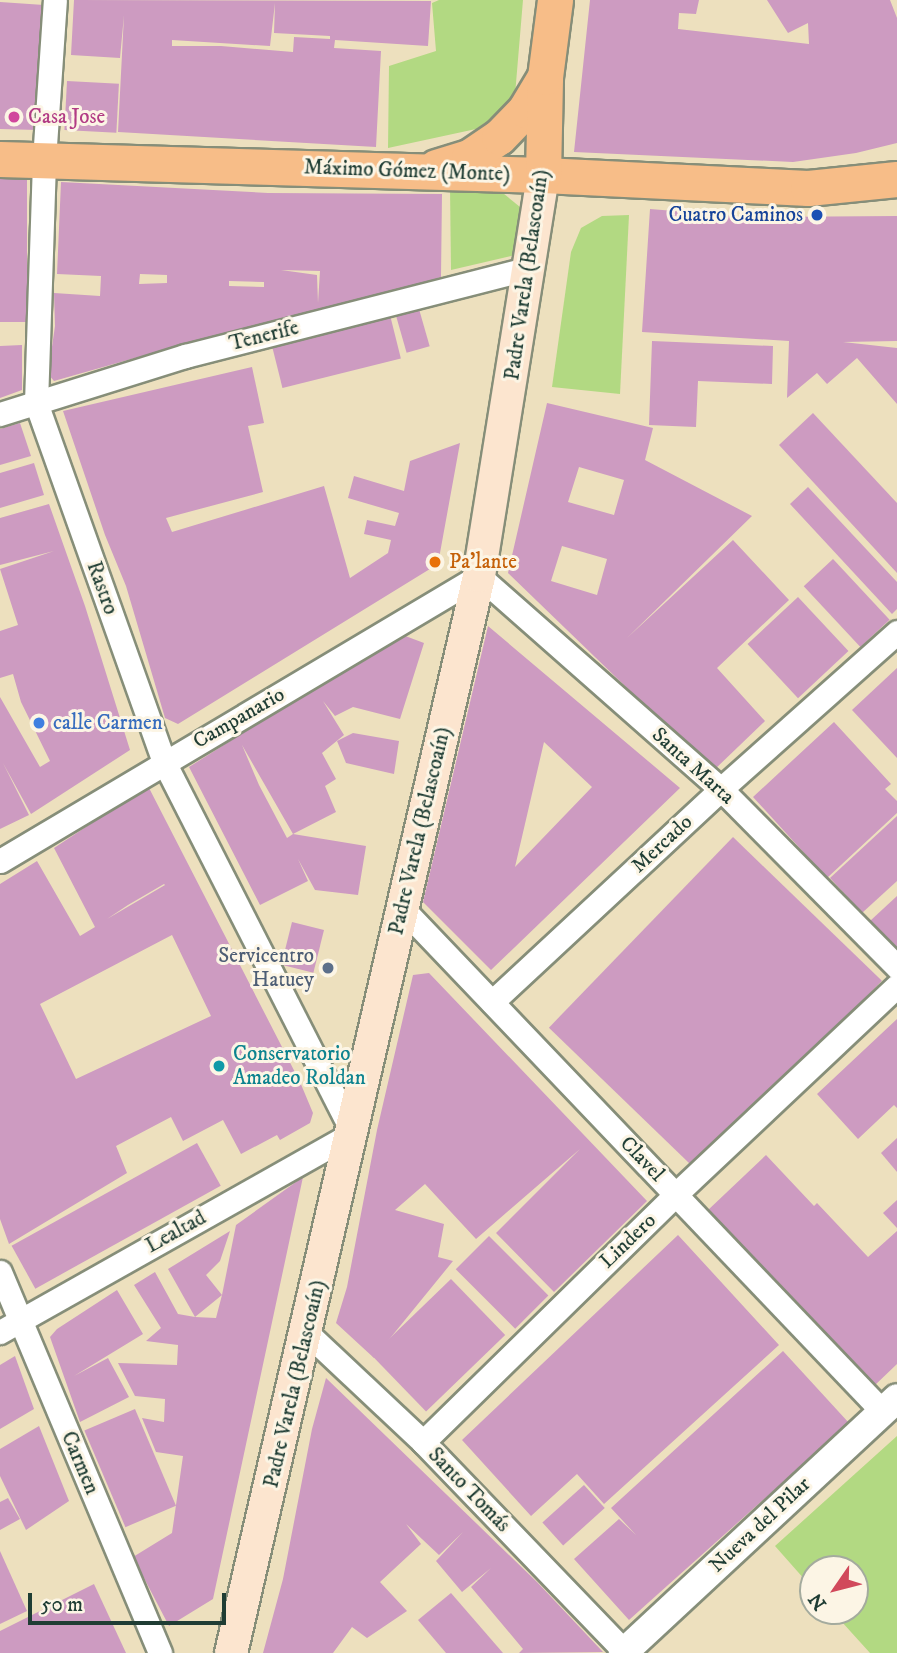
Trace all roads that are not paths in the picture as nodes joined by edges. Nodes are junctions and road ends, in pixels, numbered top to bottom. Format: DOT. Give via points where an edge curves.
graph roads {
  1 [pos="55,0"];
  2 [pos="555,0"];
  3 [pos="545,77"];
  4 [pos="0,159"];
  5 [pos="44,160"];
  6 [pos="421,172"];
  7 [pos="543,175"];
  8 [pos="897,179"];
  9 [pos="531,268"];
  10 [pos="36,403"];
  11 [pos="0,414"];
  12 [pos="479,576"];
  13 [pos="897,632"];
  14 [pos="164,762"];
  15 [pos="721,789"];
  16 [pos="0,861"];
  17 [pos="402,908"];
  18 [pos="897,967"];
  19 [pos="897,986"];
  20 [pos="492,1002"];
  21 [pos="353,1133"];
  22 [pos="676,1194"];
  23 [pos="0,1272"];
  24 [pos="19,1320"];
  25 [pos="0,1332"];
  26 [pos="306,1332"];
  27 [pos="890,1404"];
  28 [pos="423,1442"];
  29 [pos="160,1653"];
  30 [pos="231,1653"];
  31 [pos="625,1653"];
  1 -- 5 [label="street, Rastro"];
  2 -- 3 [label="main road, Padre Varela (Belascoaín)"];
  3 -- 6 [label="main road" via="525,110 499,137 469,157"];
  3 -- 7 [label="main road, Padre Varela (Belascoaín)"];
  4 -- 5 [label="main road, Máximo Gómez (Monte)"];
  5 -- 6 [label="main road, Máximo Gómez (Monte)"];
  5 -- 10 [label="street, Rastro"];
  6 -- 7 [label="main road, Máximo Gómez (Monte)"];
  7 -- 8 [label="main road, Máximo Gómez (Monte)" via="808,188"];
  7 -- 9 [label="main road, Padre Varela (Belascoaín)"];
  9 -- 10 [label="street, Tenerife" via="185,356"];
  9 -- 12 [label="main road, Padre Varela (Belascoaín)"];
  10 -- 11 [label="street, Tenerife"];
  10 -- 14 [label="street, Rastro"];
  12 -- 14 [label="street, Campanario"];
  12 -- 15 [label="street, Santa Marta"];
  12 -- 17 [label="main road, Padre Varela (Belascoaín)"];
  13 -- 15 [label="street, Mercado"];
  14 -- 16 [label="street, Campanario"];
  14 -- 21 [label="street, Rastro"];
  15 -- 18 [label="street, Santa Marta"];
  15 -- 20 [label="street, Mercado"];
  17 -- 20 [label="street, Clavel"];
  17 -- 21 [label="main road, Padre Varela (Belascoaín)"];
  19 -- 22 [label="street, Lindero"];
  20 -- 22 [label="street, Clavel"];
  21 -- 24 [label="street, Lealtad"];
  21 -- 26 [label="main road, Padre Varela (Belascoaín)"];
  22 -- 27 [label="street, Clavel"];
  22 -- 28 [label="street, Lindero"];
  23 -- 24 [label="street, Carmen"];
  24 -- 25 [label="street, Lealtad"];
  24 -- 29 [label="street, Carmen"];
  26 -- 28 [label="street, Santo Tomás"];
  26 -- 30 [label="main road, Padre Varela (Belascoaín)"];
  27 -- 31 [label="street, Nueva del Pilar"];
  28 -- 31 [label="street, Santo Tomás"];
}
